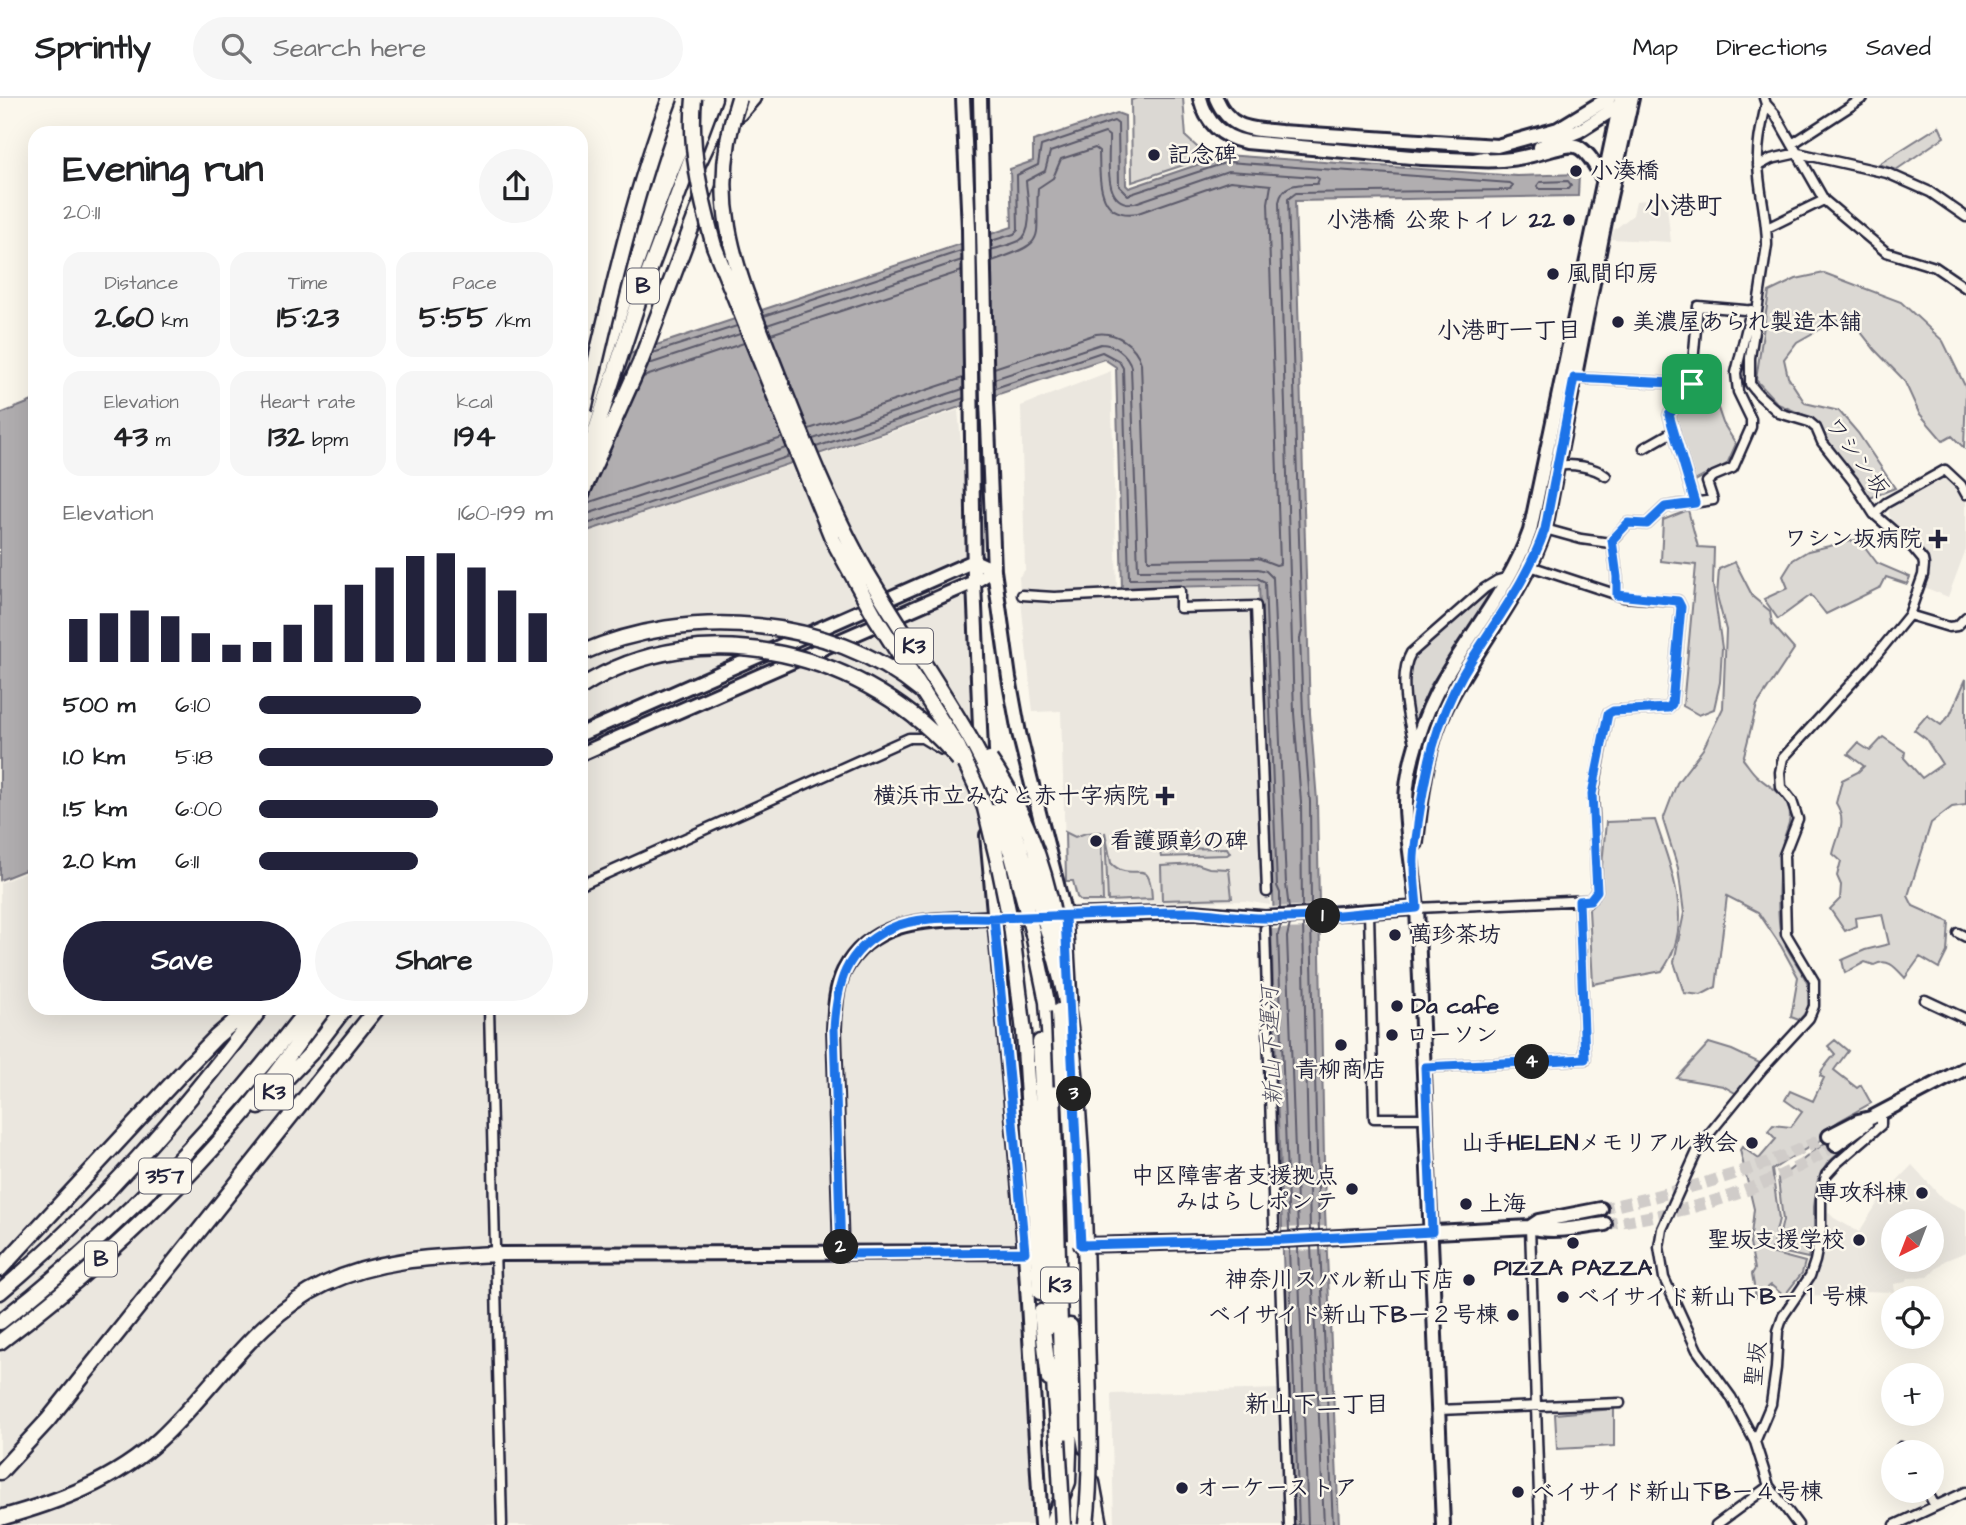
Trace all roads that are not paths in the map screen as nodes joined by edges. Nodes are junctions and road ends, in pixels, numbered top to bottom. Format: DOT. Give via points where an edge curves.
graph roads {
  1 [pos="670,98"];
  2 [pos="686,98"];
  3 [pos="695,98"];
  4 [pos="703,98"];
  5 [pos="714,98"];
  6 [pos="739,98"];
  7 [pos="747,98"];
  8 [pos="753,98"];
  9 [pos="963,98"];
  10 [pos="980,98"];
  11 [pos="1200,98"];
  12 [pos="1216,98"];
  13 [pos="1631,98"];
  14 [pos="1863,98"];
  15 [pos="1616,101"];
  16 [pos="1765,101"];
  17 [pos="739,114"];
  18 [pos="1793,144"];
  19 [pos="1798,153"];
  20 [pos="1474,160"];
  21 [pos="1758,166"];
  22 [pos="1603,179"];
  23 [pos="1824,200"];
  24 [pos="1966,217"];
  25 [pos="1767,228"];
  26 [pos="628,268"];
  27 [pos="1966,288"];
  28 [pos="1754,311"];
  29 [pos="1574,378"];
  30 [pos="1692,384"];
  31 [pos="588,387"];
  32 [pos="588,393"];
  33 [pos="588,395"];
  34 [pos="588,409"];
  35 [pos="1674,431"];
  36 [pos="1644,448"];
  37 [pos="588,455"];
  38 [pos="1557,466"];
  39 [pos="1606,476"];
  40 [pos="588,479"];
  41 [pos="1966,494"];
  42 [pos="1695,503"];
  43 [pos="1874,514"];
  44 [pos="1545,529"];
  45 [pos="1612,540"];
  46 [pos="974,561"];
  47 [pos="1518,561"];
  48 [pos="1530,566"];
  49 [pos="994,570"];
  50 [pos="1510,576"];
  51 [pos="974,582"];
  52 [pos="1021,595"];
  53 [pos="1617,595"];
  54 [pos="1909,615"];
  55 [pos="1966,617"];
  56 [pos="588,651"];
  57 [pos="588,683"];
  58 [pos="588,731"];
  59 [pos="1416,749"];
  60 [pos="588,751"];
  61 [pos="981,764"];
  62 [pos="1413,863"];
  63 [pos="588,882"];
  64 [pos="1267,892"];
  65 [pos="1049,895"];
  66 [pos="1579,901"];
  67 [pos="1417,908"];
  68 [pos="1369,912"];
  69 [pos="1065,916"];
  70 [pos="994,918"];
  71 [pos="1268,924"];
  72 [pos="1033,933"];
  73 [pos="1925,1000"];
  74 [pos="242,1015"];
  75 [pos="256,1015"];
  76 [pos="297,1015"];
  77 [pos="297,1015"];
  78 [pos="319,1015"];
  79 [pos="340,1015"];
  80 [pos="372,1015"];
  81 [pos="489,1015"];
  82 [pos="1966,1018"];
  83 [pos="1425,1067"];
  84 [pos="1966,1068"];
  85 [pos="1876,1115"];
  86 [pos="1427,1118"];
  87 [pos="1833,1141"];
  88 [pos="195,1168"];
  89 [pos="1601,1209"];
  90 [pos="1605,1224"];
  91 [pos="1274,1227"];
  92 [pos="1530,1227"];
  93 [pos="1432,1232"];
  94 [pos="1081,1245"];
  95 [pos="1025,1252"];
  96 [pos="497,1254"];
  97 [pos="841,1254"];
  98 [pos="0,1269"];
  99 [pos="1280,1276"];
  100 [pos="0,1293"];
  101 [pos="0,1313"];
  102 [pos="0,1321"];
  103 [pos="0,1342"];
  104 [pos="1620,1403"];
  105 [pos="1535,1406"];
  106 [pos="1438,1410"];
  107 [pos="1058,1439"];
  108 [pos="1755,1442"];
  109 [pos="0,1472"];
  110 [pos="1769,1486"];
  111 [pos="1966,1492"];
  112 [pos="1934,1503"];
  113 [pos="1936,1506"];
  114 [pos="0,1518"];
  115 [pos="502,1525"];
  116 [pos="1041,1525"];
  117 [pos="1051,1525"];
  118 [pos="1063,1525"];
  119 [pos="1084,1525"];
  120 [pos="1100,1525"];
  121 [pos="1289,1525"];
  122 [pos="1443,1525"];
  123 [pos="1540,1525"];
  124 [pos="1716,1525"];
  125 [pos="1798,1525"];
  126 [pos="1895,1525"];
  1 -- 31 [label="highway, B, bridge" via="615,276"];
  2 -- 26 [label="highway" via="656,174"];
  3 -- 26 [label="highway"];
  3 -- 33 [label="highway, B, bridge"];
  3 -- 107 [label="highway, K3, bridge" via="696,169 704,210 812,491 848,570 958,747 995,844 1024,1032 1043,1342"];
  4 -- 34 [label="highway, bridge" via="658,204"];
  5 -- 37 [label="highway, B, bridge" via="647,274"];
  6 -- 119 [label="highway, K3, bridge" via="723,167 724,203 745,293 842,528 970,737 993,784 1040,907 1065,997 1075,1065 1084,1203 1089,1468"];
  7 -- 17 [label="highway, B"];
  8 -- 17 [label="highway"];
  9 -- 46 [label="street"];
  10 -- 49 [label="street"];
  11 -- 20 [label="street" via="1212,125 1230,138 1246,142"];
  12 -- 15 [label="street" via="1226,117 1247,128 1489,146 1559,129"];
  13 -- 15 [label="street"];
  13 -- 29 [label="street"];
  14 -- 18 [label="street"];
  15 -- 20 [label="street" via="1579,131 1552,144"];
  15 -- 22 [label="street"];
  16 -- 18 [label="street"];
  16 -- 21 [label="street"];
  17 -- 40 [label="highway, B, bridge" via="640,363"];
  18 -- 19 [label="street"];
  19 -- 21 [label="street"];
  19 -- 23 [label="street"];
  19 -- 24 [label="street" via="1887,173 1930,192"];
  20 -- 22 [label="street" via="1529,158 1569,145 1579,147 1591,159"];
  21 -- 25 [label="street"];
  22 -- 47 [label="street" via="1530,531"];
  23 -- 25 [label="street"];
  23 -- 27 [label="street" via="1886,252 1935,267"];
  25 -- 28 [label="street"];
  26 -- 32 [label="highway, bridge"];
  28 -- 30 [label="street" via="1698,306"];
  28 -- 42 [label="street" via="1735,373 1751,427 1733,468 1707,482 1713,500"];
  28 -- 43 [label="street, ワシン坂" via="1750,384 1779,414 1816,428"];
  29 -- 30 [label="street"];
  29 -- 38 [label="street"];
  30 -- 35 [label="street" via="1669,415"];
  35 -- 36 [label="street"];
  35 -- 42 [label="street"];
  38 -- 39 [label="street" via="1600,471"];
  38 -- 44 [label="street"];
  41 -- 43 [label="street" via="1945,470"];
  42 -- 45 [label="street" via="1665,507 1647,524 1628,523"];
  43 -- 54 [label="street, ワシン坂" via="1923,560 1923,575"];
  44 -- 45 [label="street" via="1581,540"];
  44 -- 48 [label="street"];
  45 -- 53 [label="street"];
  46 -- 49 [label="street"];
  46 -- 51 [label="street"];
  46 -- 58 [label="street"];
  47 -- 48 [label="street"];
  47 -- 50 [label="street"];
  48 -- 53 [label="street"];
  48 -- 62 [label="street" via="1463,675 1432,741"];
  49 -- 51 [label="street"];
  49 -- 69 [label="street" via="1019,733"];
  50 -- 59 [label="street" via="1442,682"];
  50 -- 59 [label="street" via="1485,588 1406,660 1408,720"];
  51 -- 60 [label="street"];
  51 -- 61 [label="street"];
  52 -- 64 [label="street" via="1180,591 1180,608 1256,606"];
  53 -- 66 [label="street" via="1678,601 1672,704 1608,714 1592,794 1597,891 1590,900"];
  54 -- 55 [label="street" via="1949,626 1957,626"];
  54 -- 108 [label="street, ワシン坂" via="1786,753 1780,767 1781,786 1798,819 1784,855 1786,934 1814,981 1814,1006 1809,1018 1700,1144 1659,1239 1664,1278 1698,1350"];
  56 -- 65 [label="highway, K3, bridge" via="652,630 731,624 796,633 873,661 916,687 956,722 990,761 1032,836"];
  57 -- 72 [label="highway, K3, bridge" via="641,659 703,648 792,656 859,681 916,718 974,780 1005,837"];
  59 -- 62 [label="street" via="1406,806"];
  61 -- 63 [label="street" via="960,762 926,740 909,738"];
  61 -- 70 [label="street"];
  62 -- 67 [label="street"];
  65 -- 119 [label="highway, K3, bridge" via="1061,962 1069,1058"];
  65 -- 120 [label="highway, K3, bridge" via="1058,982 1071,1361"];
  66 -- 67 [label="street"];
  66 -- 83 [label="street" via="1585,1059"];
  67 -- 68 [label="street"];
  67 -- 83 [label="street"];
  68 -- 71 [label="street"];
  68 -- 86 [label="street" via="1374,1118"];
  69 -- 70 [label="street"];
  69 -- 71 [label="street" via="1192,912"];
  69 -- 94 [label="street"];
  70 -- 95 [label="street"];
  70 -- 97 [label="street" via="899,925 860,949 845,971 836,996 834,1029"];
  71 -- 91 [label="street"];
  72 -- 107 [label="highway, K3"];
  72 -- 117 [label="highway, K3" via="1047,1002 1061,1360 1070,1422 1068,1482"];
  73 -- 82 [label="street"];
  74 -- 98 [label="highway" via="207,1046"];
  75 -- 100 [label="highway" via="123,1175"];
  76 -- 101 [label="highway, 357" via="165,1166 100,1229"];
  77 -- 102 [label="highway, B" via="165,1171"];
  78 -- 88 [label="highway, B"];
  79 -- 88 [label="highway, K3" via="282,1085"];
  80 -- 109 [label="highway" via="48,1420"];
  81 -- 96 [label="street"];
  83 -- 86 [label="street"];
  84 -- 85 [label="street"];
  85 -- 87 [label="street" via="1858,1121"];
  85 -- 108 [label="street, 聖坂" via="1881,1125 1826,1175 1815,1261 1778,1331 1775,1385"];
  86 -- 93 [label="street"];
  88 -- 103 [label="highway, B" via="73,1284"];
  89 -- 92 [label="street" via="1539,1221"];
  90 -- 92 [label="street"];
  92 -- 93 [label="street"];
  92 -- 105 [label="street"];
  93 -- 94 [label="street"];
  93 -- 106 [label="street"];
  94 -- 120 [label="street"];
  95 -- 97 [label="street"];
  95 -- 116 [label="street"];
  96 -- 97 [label="street"];
  96 -- 114 [label="highway" via="391,1262 323,1285 253,1337 159,1440 121,1469 78,1493"];
  96 -- 115 [label="street"];
  99 -- 121 [label="street"];
  104 -- 105 [label="street"];
  105 -- 106 [label="street"];
  105 -- 123 [label="street"];
  106 -- 122 [label="street"];
  107 -- 118 [label="highway, K3, bridge"];
  108 -- 110 [label="street, ワシン坂"];
  110 -- 124 [label="street"];
  110 -- 125 [label="street, ワシン坂"];
  111 -- 113 [label="street"];
  112 -- 113 [label="street"];
  113 -- 126 [label="street"];
}
